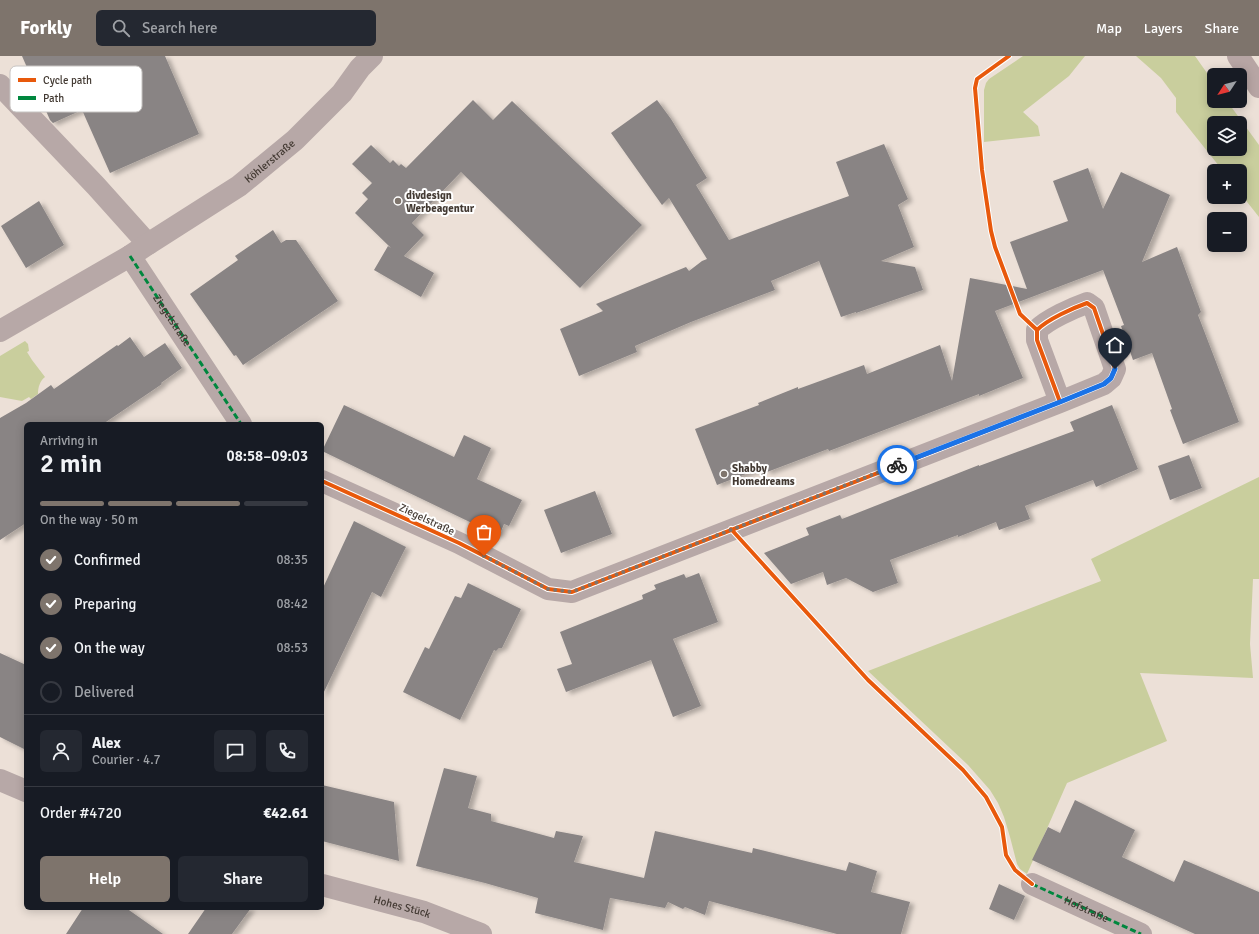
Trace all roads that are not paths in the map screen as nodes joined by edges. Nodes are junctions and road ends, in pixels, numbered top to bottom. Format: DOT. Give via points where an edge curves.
graph roads {
  1 [pos="372,56"];
  2 [pos="1238,56"];
  3 [pos="0,85"];
  4 [pos="1259,87"];
  5 [pos="10,96"];
  6 [pos="26,112"];
  7 [pos="139,250"];
  8 [pos="0,331"];
  9 [pos="1060,402"];
  10 [pos="240,422"];
  11 [pos="324,482"];
  12 [pos="0,780"];
  13 [pos="24,790"];
  14 [pos="1032,884"];
  15 [pos="324,885"];
  16 [pos="480,934"];
  17 [pos="1141,934"];
  1 -- 7 [label="street, Köhlerstraße" via="342,93 289,145 239,186"];
  2 -- 4 [label="main road"];
  3 -- 5 [label="street"];
  6 -- 7 [label="street" via="96,186"];
  7 -- 8 [label="street, Köhlerstraße"];
  7 -- 10 [label="street, Ziegelstraße"];
  9 -- 11 [label="street, Ziegelstraße" via="572,592 548,589 459,543"];
  12 -- 13 [label="street"];
  14 -- 17 [label="street, Hofstraße"];
  15 -- 16 [label="street, Hohes Stück" via="424,912"];
}
